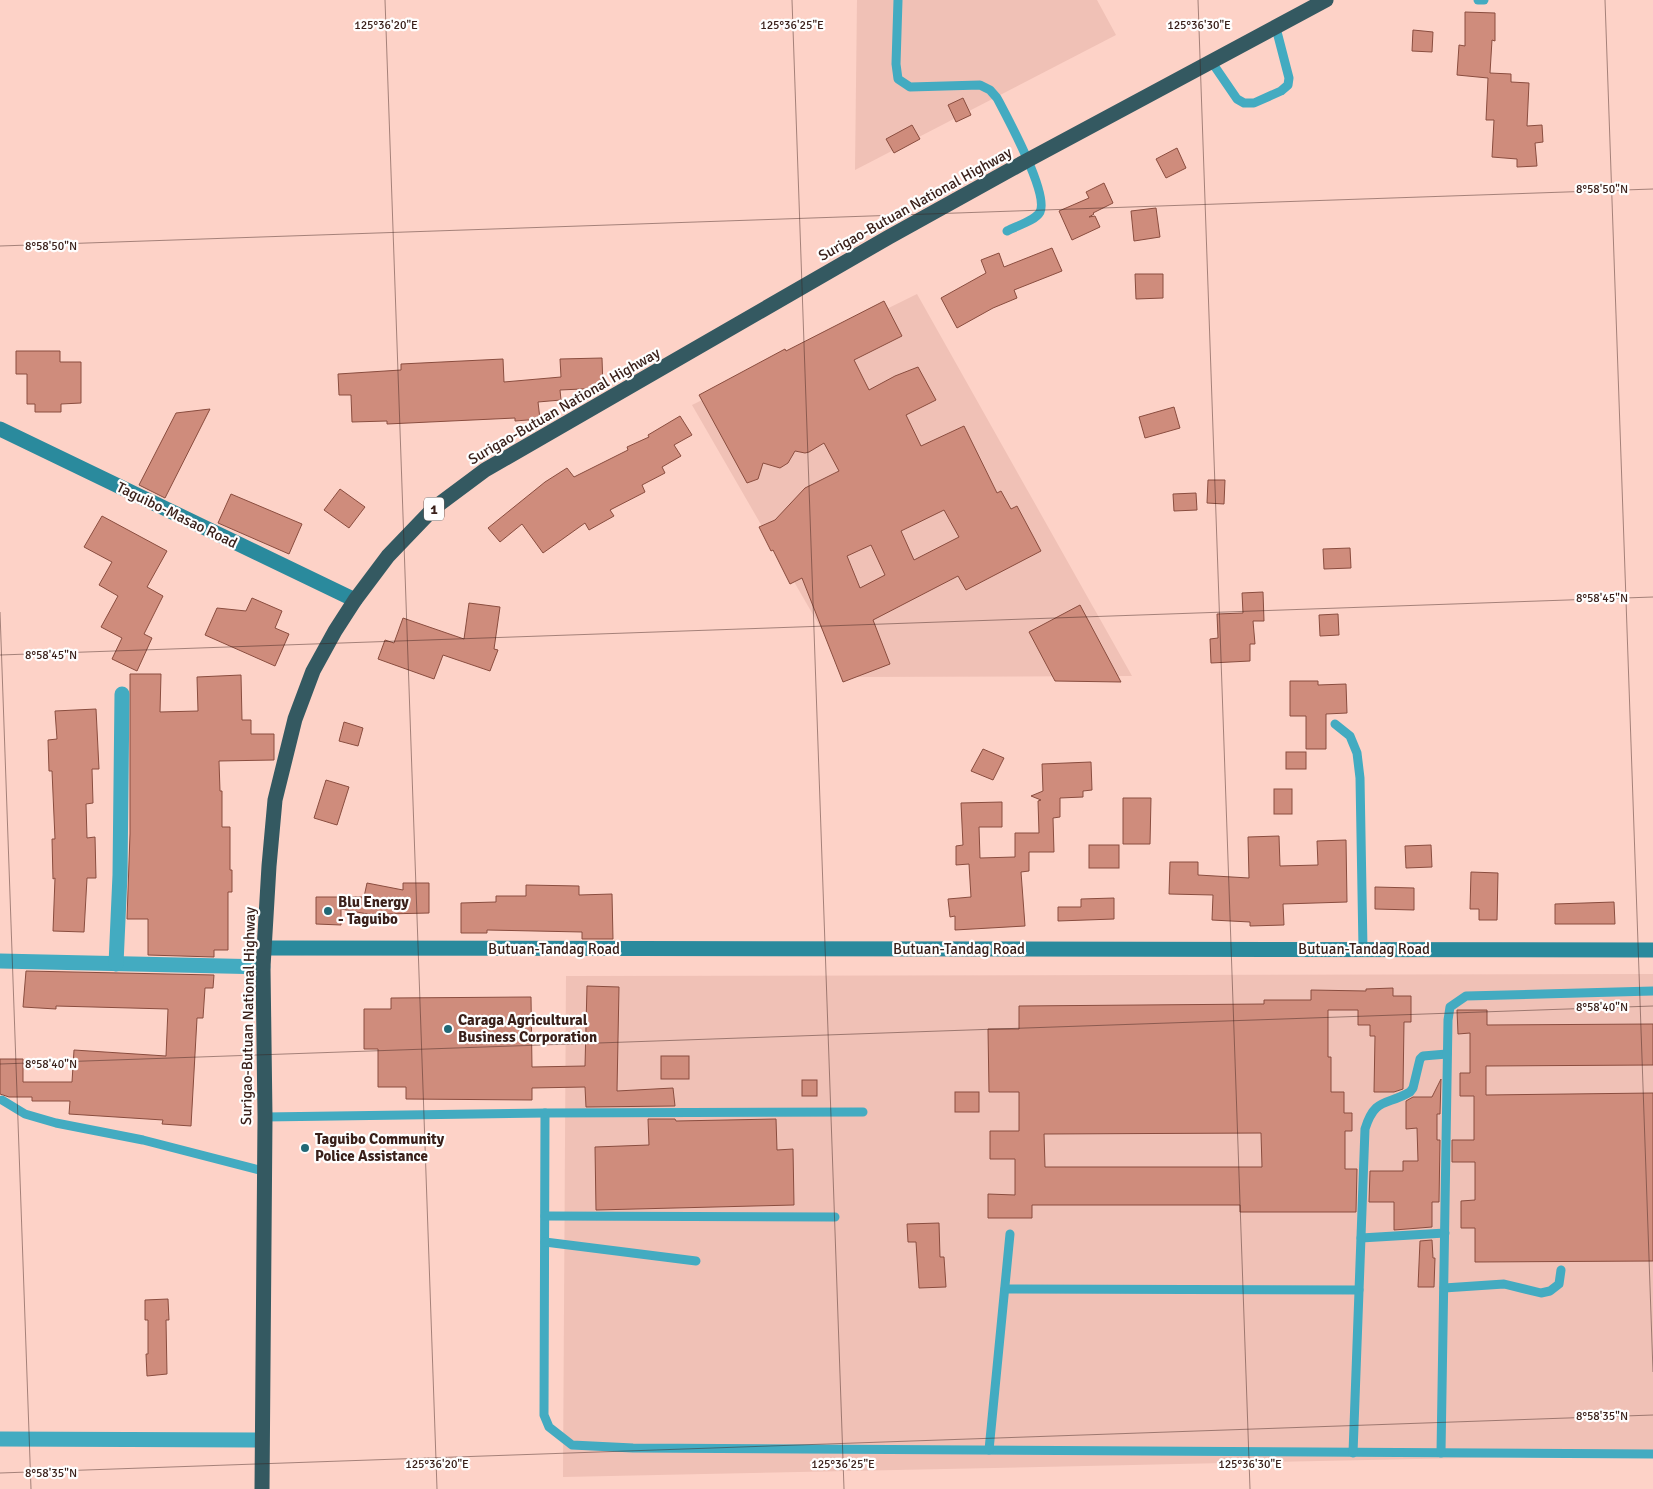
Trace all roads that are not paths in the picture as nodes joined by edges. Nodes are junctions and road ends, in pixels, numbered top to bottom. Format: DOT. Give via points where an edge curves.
graph roads {
  1 [pos="898,0"];
  2 [pos="1326,0"];
  3 [pos="1478,0"];
  4 [pos="1484,0"];
  5 [pos="1276,28"];
  6 [pos="1211,61"];
  7 [pos="1028,160"];
  8 [pos="1007,231"];
  9 [pos="0,429"];
  10 [pos="355,600"];
  11 [pos="122,694"];
  12 [pos="1335,724"];
  13 [pos="265,948"];
  14 [pos="1363,949"];
  15 [pos="1653,950"];
  16 [pos="0,961"];
  17 [pos="116,964"];
  18 [pos="263,967"];
  19 [pos="1653,991"];
  20 [pos="1447,1054"];
  21 [pos="2,1100"];
  22 [pos="863,1112"];
  23 [pos="545,1113"];
  24 [pos="265,1117"];
  25 [pos="264,1171"];
  26 [pos="545,1216"];
  27 [pos="835,1217"];
  28 [pos="1445,1233"];
  29 [pos="1010,1234"];
  30 [pos="1361,1238"];
  31 [pos="545,1242"];
  32 [pos="696,1261"];
  33 [pos="1561,1270"];
  34 [pos="1444,1288"];
  35 [pos="1005,1289"];
  36 [pos="1359,1290"];
  37 [pos="0,1439"];
  38 [pos="262,1440"];
  39 [pos="989,1450"];
  40 [pos="1353,1453"];
  41 [pos="1442,1453"];
  42 [pos="1653,1454"];
  43 [pos="262,1489"];
  1 -- 7 [label="lane" via="898,79 910,87 980,85 990,90"];
  2 -- 5 [label="highway, Surigao-Butuan National Highway / 1"];
  3 -- 4 [label="lane"];
  5 -- 6 [label="highway, Surigao-Butuan National Highway / 1"];
  5 -- 6 [label="lane" via="1289,78 1282,91 1254,103 1244,103 1237,99"];
  6 -- 7 [label="highway, Surigao-Butuan National Highway / 1"];
  7 -- 8 [label="lane" via="1041,210 1036,217"];
  7 -- 10 [label="highway, Surigao-Butuan National Highway / 1" via="485,470 434,508 388,556"];
  9 -- 10 [label="main road, Taguibo-Masao Road"];
  10 -- 13 [label="highway, Surigao-Butuan National Highway / 1" via="313,671 295,719 274,800"];
  11 -- 17 [label="street"];
  12 -- 14 [label="lane" via="1350,736 1357,753"];
  13 -- 14 [label="main road, Butuan-Tandag Road"];
  13 -- 18 [label="highway, Surigao-Butuan National Highway / 1"];
  14 -- 15 [label="main road, Butuan-Tandag Road"];
  16 -- 17 [label="street"];
  17 -- 18 [label="street"];
  18 -- 24 [label="highway, Surigao-Butuan National Highway / 1"];
  19 -- 20 [label="lane" via="1466,996 1450,1007"];
  20 -- 28 [label="lane"];
  20 -- 30 [label="lane" via="1423,1056 1410,1092 1375,1107 1369,1114 1365,1129"];
  21 -- 25 [label="lane" via="25,1114 56,1123 143,1140"];
  22 -- 23 [label="lane"];
  23 -- 24 [label="lane"];
  23 -- 26 [label="lane"];
  24 -- 25 [label="highway, Surigao-Butuan National Highway / 1"];
  25 -- 38 [label="highway, Surigao-Butuan National Highway / 1"];
  26 -- 27 [label="lane"];
  26 -- 31 [label="lane"];
  28 -- 30 [label="lane"];
  28 -- 34 [label="lane"];
  29 -- 35 [label="lane"];
  30 -- 36 [label="lane"];
  31 -- 32 [label="lane"];
  31 -- 39 [label="lane" via="544,1415 549,1428 572,1445"];
  33 -- 34 [label="lane" via="1559,1284 1550,1292 1541,1293 1504,1284"];
  34 -- 41 [label="lane"];
  35 -- 36 [label="lane"];
  35 -- 39 [label="lane"];
  36 -- 40 [label="lane"];
  37 -- 38 [label="street"];
  38 -- 43 [label="highway, Surigao-Butuan National Highway / 1"];
  39 -- 40 [label="lane"];
  40 -- 41 [label="lane"];
  41 -- 42 [label="lane"];
}
